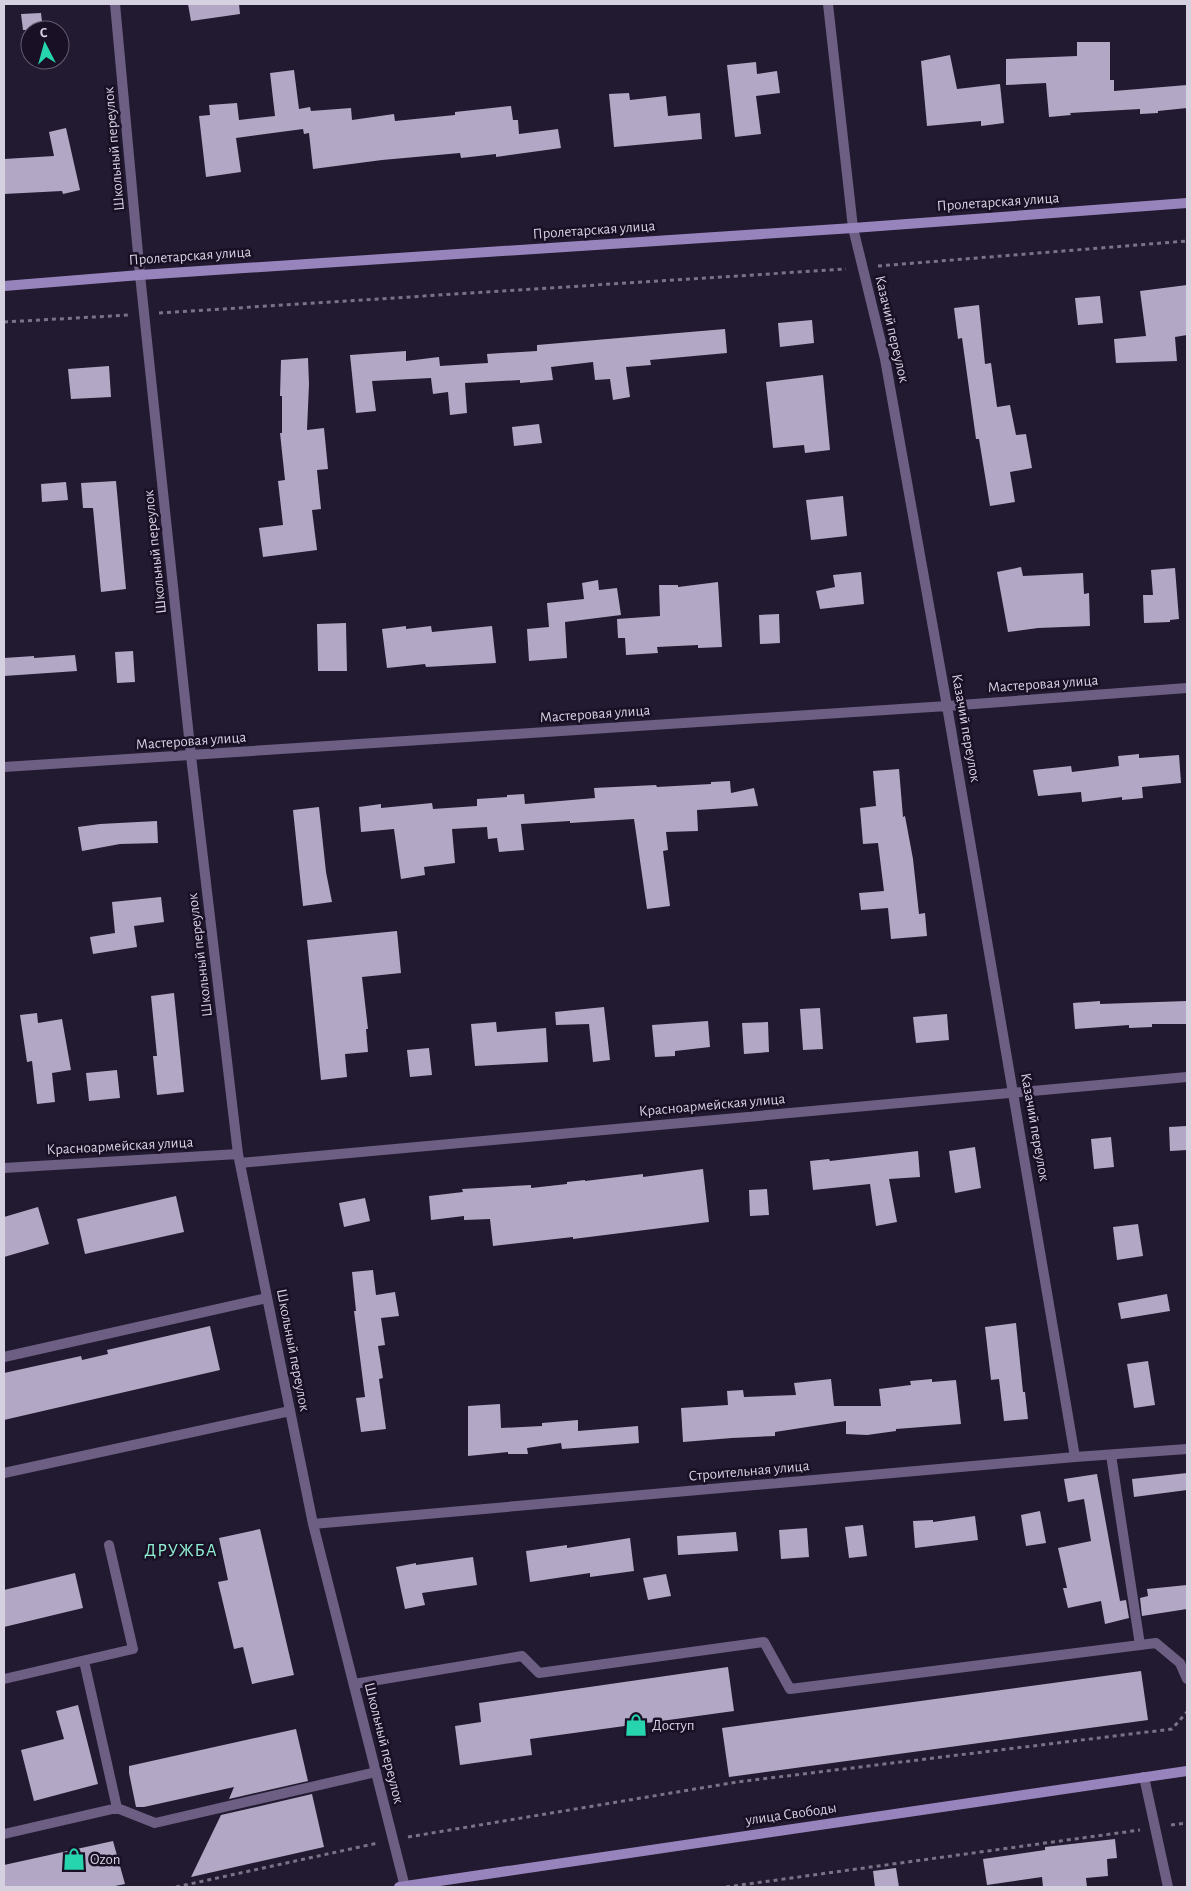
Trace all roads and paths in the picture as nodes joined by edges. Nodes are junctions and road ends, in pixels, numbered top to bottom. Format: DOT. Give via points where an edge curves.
graph roads {
  1 [pos="115,4"];
  2 [pos="828,4"];
  3 [pos="1187,203"];
  4 [pos="853,228"];
  5 [pos="1187,241"];
  6 [pos="863,268"];
  7 [pos="140,274"];
  8 [pos="4,286"];
  9 [pos="144,314"];
  10 [pos="4,322"];
  11 [pos="1187,688"];
  12 [pos="947,706"];
  13 [pos="192,756"];
  14 [pos="4,767"];
  15 [pos="1187,1077"];
  16 [pos="1014,1092"];
  17 [pos="239,1159"];
  18 [pos="4,1168"];
  19 [pos="267,1298"];
  20 [pos="4,1357"];
  21 [pos="290,1411"];
  22 [pos="1187,1450"];
  23 [pos="1111,1455"];
  24 [pos="1075,1457"];
  25 [pos="4,1473"];
  26 [pos="313,1524"];
  27 [pos="109,1545"];
  28 [pos="1140,1645"];
  29 [pos="84,1660"];
  30 [pos="4,1679"];
  31 [pos="1187,1679"];
  32 [pos="354,1684"];
  33 [pos="1187,1712"];
  34 [pos="1187,1770"];
  35 [pos="376,1772"];
  36 [pos="1144,1776"];
  37 [pos="117,1808"];
  38 [pos="1187,1823"];
  39 [pos="1155,1828"];
  40 [pos="4,1834"];
  41 [pos="393,1840"];
  42 [pos="176,1887"];
  43 [pos="403,1887"];
  44 [pos="726,1887"];
  45 [pos="1168,1887"];
  1 -- 7 [label="street, Школьный переулок"];
  2 -- 4 [label="street, Казачий переулок"];
  3 -- 4 [label="street, Пролетарская улица"];
  4 -- 6 [label="street, Казачий переулок"];
  4 -- 7 [label="street, Пролетарская улица"];
  5 -- 6 [label="path"];
  6 -- 9 [label="path"];
  6 -- 12 [label="street, Казачий переулок" via="885,358"];
  7 -- 8 [label="street, Пролетарская улица"];
  7 -- 9 [label="street, Школьный переулок"];
  9 -- 10 [label="path"];
  9 -- 13 [label="street, Школьный переулок"];
  11 -- 12 [label="street, Мастеровая улица"];
  12 -- 13 [label="street, Мастеровая улица"];
  12 -- 16 [label="street, Казачий переулок"];
  13 -- 14 [label="street, Мастеровая улица"];
  13 -- 17 [label="street, Школьный переулок"];
  15 -- 16 [label="street, Красноармейская улица"];
  16 -- 17 [label="street, Красноармейская улица"];
  16 -- 24 [label="street, Казачий переулок"];
  17 -- 18 [label="street, Красноармейская улица"];
  17 -- 19 [label="street, Школьный переулок"];
  19 -- 20 [label="street"];
  19 -- 21 [label="street, Школьный переулок"];
  21 -- 25 [label="street"];
  21 -- 26 [label="street, Школьный переулок"];
  22 -- 23 [label="street, Строительная улица"];
  23 -- 24 [label="street, Строительная улица"];
  23 -- 28 [label="street"];
  24 -- 26 [label="street, Строительная улица"];
  26 -- 32 [label="street, Школьный переулок"];
  27 -- 29 [label="street" via="133,1649"];
  28 -- 31 [label="street" via="1156,1643 1180,1663"];
  28 -- 32 [label="street" via="790,1688 764,1642 539,1673 522,1656"];
  29 -- 30 [label="street"];
  29 -- 37 [label="street"];
  32 -- 35 [label="street, Школьный переулок"];
  33 -- 41 [label="path" via="1172,1729 737,1782"];
  34 -- 36 [label="street, улица Свободы"];
  35 -- 37 [label="street" via="155,1823"];
  35 -- 41 [label="street, Школьный переулок"];
  36 -- 39 [label="street"];
  36 -- 43 [label="street, улица Свободы"];
  37 -- 40 [label="street"];
  38 -- 39 [label="path"];
  39 -- 44 [label="path"];
  39 -- 45 [label="street"];
  41 -- 42 [label="path"];
  41 -- 43 [label="street, Школьный переулок"];
}
